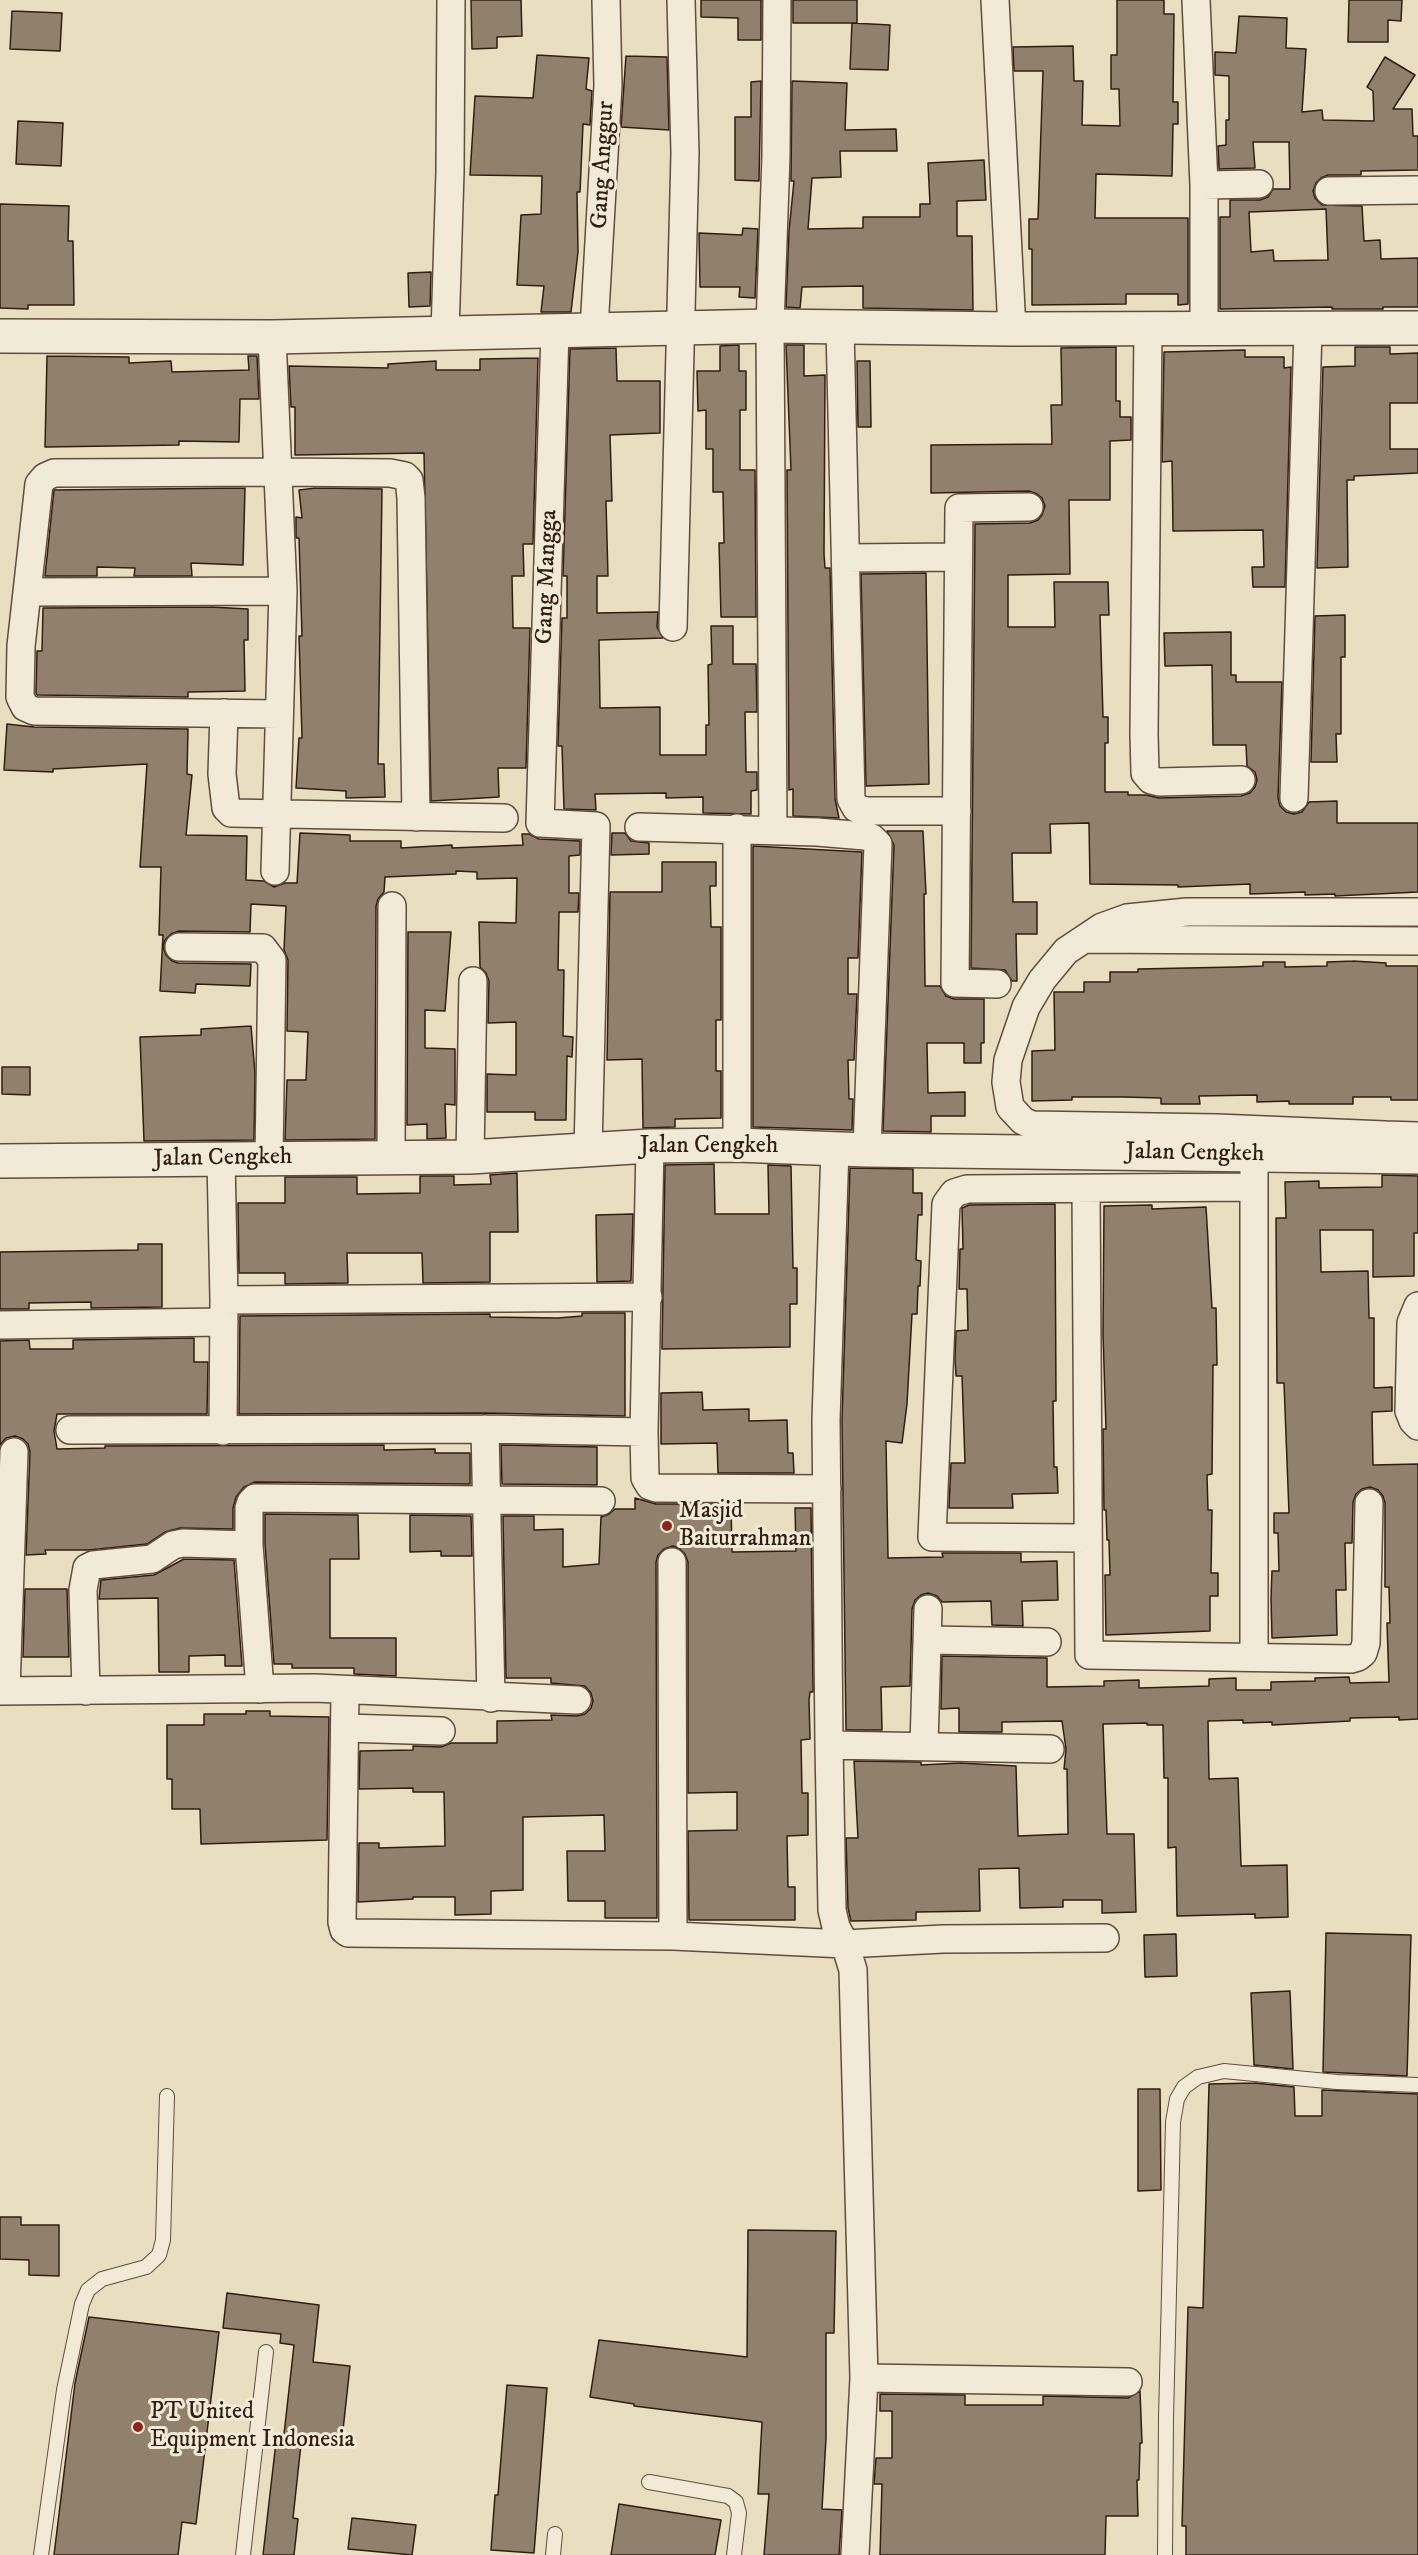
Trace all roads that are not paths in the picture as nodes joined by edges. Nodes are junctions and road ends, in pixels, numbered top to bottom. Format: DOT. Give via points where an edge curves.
graph roads {
  1 [pos="451,0"];
  2 [pos="606,0"];
  3 [pos="681,0"];
  4 [pos="777,0"];
  5 [pos="995,0"];
  6 [pos="1196,0"];
  7 [pos="1259,184"];
  8 [pos="1204,185"];
  9 [pos="1418,190"];
  10 [pos="1329,191"];
  11 [pos="770,326"];
  12 [pos="679,327"];
  13 [pos="840,328"];
  14 [pos="1148,328"];
  15 [pos="1418,328"];
  16 [pos="594,329"];
  17 [pos="1012,329"];
  18 [pos="1204,329"];
  19 [pos="1308,329"];
  20 [pos="555,331"];
  21 [pos="445,333"];
  22 [pos="0,336"];
  23 [pos="272,337"];
  24 [pos="279,472"];
  25 [pos="1029,507"];
  26 [pos="958,557"];
  27 [pos="847,558"];
  28 [pos="284,591"];
  29 [pos="28,592"];
  30 [pos="673,627"];
  31 [pos="224,713"];
  32 [pos="279,714"];
  33 [pos="1241,780"];
  34 [pos="1294,798"];
  35 [pos="957,810"];
  36 [pos="276,813"];
  37 [pos="416,817"];
  38 [pos="504,818"];
  39 [pos="639,826"];
  40 [pos="737,828"];
  41 [pos="773,830"];
  42 [pos="275,871"];
  43 [pos="392,906"];
  44 [pos="1418,912"];
  45 [pos="1082,939"];
  46 [pos="1418,941"];
  47 [pos="179,947"];
  48 [pos="473,981"];
  49 [pos="997,984"];
  50 [pos="1418,1136"];
  51 [pos="737,1144"];
  52 [pos="650,1146"];
  53 [pos="1384,1146"];
  54 [pos="835,1148"];
  55 [pos="588,1150"];
  56 [pos="867,1150"];
  57 [pos="1255,1155"];
  58 [pos="470,1156"];
  59 [pos="1418,1156"];
  60 [pos="391,1157"];
  61 [pos="269,1158"];
  62 [pos="221,1160"];
  63 [pos="0,1161"];
  64 [pos="1253,1187"];
  65 [pos="1086,1189"];
  66 [pos="648,1297"];
  67 [pos="1418,1306"];
  68 [pos="224,1311"];
  69 [pos="0,1325"];
  70 [pos="1418,1426"];
  71 [pos="485,1429"];
  72 [pos="70,1430"];
  73 [pos="223,1431"];
  74 [pos="644,1432"];
  75 [pos="14,1452"];
  76 [pos="827,1489"];
  77 [pos="485,1499"];
  78 [pos="601,1501"];
  79 [pos="1369,1503"];
  80 [pos="1088,1538"];
  81 [pos="249,1545"];
  82 [pos="672,1562"];
  83 [pos="928,1609"];
  84 [pos="928,1640"];
  85 [pos="1047,1642"];
  86 [pos="1254,1656"];
  87 [pos="260,1689"];
  88 [pos="3,1691"];
  89 [pos="86,1691"];
  90 [pos="345,1691"];
  91 [pos="491,1698"];
  92 [pos="577,1700"];
  93 [pos="346,1728"];
  94 [pos="441,1731"];
  95 [pos="829,1745"];
  96 [pos="924,1745"];
  97 [pos="1050,1749"];
  98 [pos="673,1936"];
  99 [pos="1105,1938"];
  100 [pos="844,1944"];
  101 [pos="1418,2085"];
  102 [pos="166,2096"];
  103 [pos="267,2352"];
  104 [pos="864,2378"];
  105 [pos="1128,2382"];
  106 [pos="649,2482"];
  107 [pos="555,2534"];
  108 [pos="41,2555"];
  109 [pos="243,2555"];
  110 [pos="553,2555"];
  111 [pos="734,2555"];
  112 [pos="855,2555"];
  113 [pos="1165,2555"];
  1 -- 21 [label="street"];
  2 -- 16 [label="street, Gang Anggur" via="608,85"];
  3 -- 12 [label="street" via="685,153"];
  4 -- 11 [label="street"];
  5 -- 17 [label="street"];
  6 -- 8 [label="street"];
  7 -- 8 [label="street"];
  8 -- 18 [label="street"];
  9 -- 10 [label="street"];
  11 -- 12 [label="street"];
  11 -- 13 [label="street"];
  11 -- 41 [label="street"];
  12 -- 16 [label="street"];
  12 -- 30 [label="street"];
  13 -- 17 [label="street"];
  13 -- 27 [label="street"];
  14 -- 17 [label="street"];
  14 -- 18 [label="street"];
  14 -- 33 [label="street" via="1144,768 1154,781"];
  15 -- 19 [label="street"];
  16 -- 20 [label="street"];
  18 -- 19 [label="street"];
  19 -- 34 [label="street"];
  20 -- 21 [label="street"];
  20 -- 55 [label="street, Gang Mangga" via="540,823 596,826"];
  21 -- 23 [label="street"];
  22 -- 23 [label="street"];
  23 -- 24 [label="street"];
  24 -- 28 [label="street"];
  24 -- 29 [label="street" via="54,473 45,477 39,484"];
  24 -- 37 [label="street" via="390,473 409,480"];
  25 -- 26 [label="street" via="958,508"];
  26 -- 27 [label="street"];
  26 -- 35 [label="street"];
  27 -- 35 [label="street" via="853,804 866,811"];
  28 -- 29 [label="street"];
  28 -- 32 [label="street"];
  29 -- 31 [label="street" via="21,646 20,697 25,707 34,711"];
  31 -- 32 [label="street"];
  31 -- 36 [label="street" via="225,808 236,814"];
  32 -- 36 [label="street"];
  35 -- 49 [label="street" via="955,983"];
  36 -- 37 [label="street"];
  36 -- 42 [label="street"];
  37 -- 38 [label="street"];
  39 -- 40 [label="street"];
  40 -- 41 [label="street"];
  40 -- 51 [label="street"];
  41 -- 56 [label="street" via="864,836 878,844"];
  43 -- 60 [label="street"];
  44 -- 45 [label="street" via="1151,914 1102,927"];
  45 -- 46 [label="street"];
  45 -- 53 [label="street" via="1066,951 1042,980 1016,1032 1006,1082 1010,1107 1023,1121 1045,1126 1217,1128"];
  47 -- 61 [label="street" via="263,948 272,960"];
  48 -- 58 [label="street"];
  50 -- 53 [label="street"];
  51 -- 52 [label="street, Jalan Cengkeh"];
  51 -- 54 [label="street, Jalan Cengkeh"];
  52 -- 55 [label="street, Jalan Cengkeh"];
  52 -- 66 [label="street"];
  53 -- 57 [label="street, Jalan Cengkeh"];
  53 -- 59 [label="street, Jalan Cengkeh"];
  54 -- 56 [label="street, Jalan Cengkeh"];
  54 -- 76 [label="street" via="827,1342"];
  55 -- 58 [label="street, Jalan Cengkeh"];
  56 -- 57 [label="street, Jalan Cengkeh"];
  57 -- 64 [label="street"];
  58 -- 60 [label="street, Jalan Cengkeh"];
  60 -- 61 [label="street, Jalan Cengkeh"];
  61 -- 62 [label="street, Jalan Cengkeh"];
  62 -- 63 [label="street, Jalan Cengkeh"];
  62 -- 68 [label="street"];
  64 -- 65 [label="street"];
  64 -- 86 [label="street"];
  65 -- 80 [label="street"];
  65 -- 80 [label="street" via="967,1189 954,1194 946,1204 932,1537"];
  66 -- 68 [label="street"];
  66 -- 74 [label="street"];
  67 -- 70 [label="street" via="1411,1323 1410,1401 1411,1417"];
  68 -- 69 [label="street"];
  68 -- 73 [label="street"];
  71 -- 73 [label="street"];
  71 -- 74 [label="street"];
  71 -- 77 [label="street"];
  72 -- 73 [label="street"];
  74 -- 76 [label="street" via="645,1478 656,1488"];
  75 -- 88 [label="street"];
  76 -- 95 [label="street"];
  77 -- 78 [label="street"];
  77 -- 81 [label="street" via="258,1497 249,1508"];
  77 -- 91 [label="street"];
  79 -- 86 [label="street" via="1363,1653 1351,1659"];
  80 -- 86 [label="street" via="1089,1655"];
  81 -- 87 [label="street"];
  81 -- 89 [label="street" via="183,1543 152,1558 87,1568 83,1590"];
  82 -- 98 [label="street"];
  83 -- 84 [label="street"];
  84 -- 85 [label="street"];
  84 -- 96 [label="street"];
  87 -- 89 [label="street"];
  87 -- 90 [label="street"];
  88 -- 89 [label="street"];
  90 -- 91 [label="street"];
  90 -- 93 [label="street"];
  91 -- 92 [label="street"];
  93 -- 94 [label="street"];
  93 -- 98 [label="street" via="342,1922 348,1933"];
  95 -- 96 [label="street"];
  95 -- 100 [label="street" via="832,1910"];
  96 -- 97 [label="street"];
  98 -- 100 [label="street"];
  99 -- 100 [label="street"];
  100 -- 104 [label="street" via="853,1970"];
  101 -- 113 [label="lane" via="1224,2071 1198,2077 1184,2087 1177,2099 1172,2155"];
  102 -- 108 [label="lane" via="163,2240 159,2255 146,2267 102,2279 85,2297 64,2390"];
  103 -- 109 [label="lane"];
  104 -- 105 [label="street"];
  104 -- 112 [label="street"];
  106 -- 111 [label="lane" via="728,2496 736,2502 739,2513"];
  107 -- 110 [label="lane"];
}
